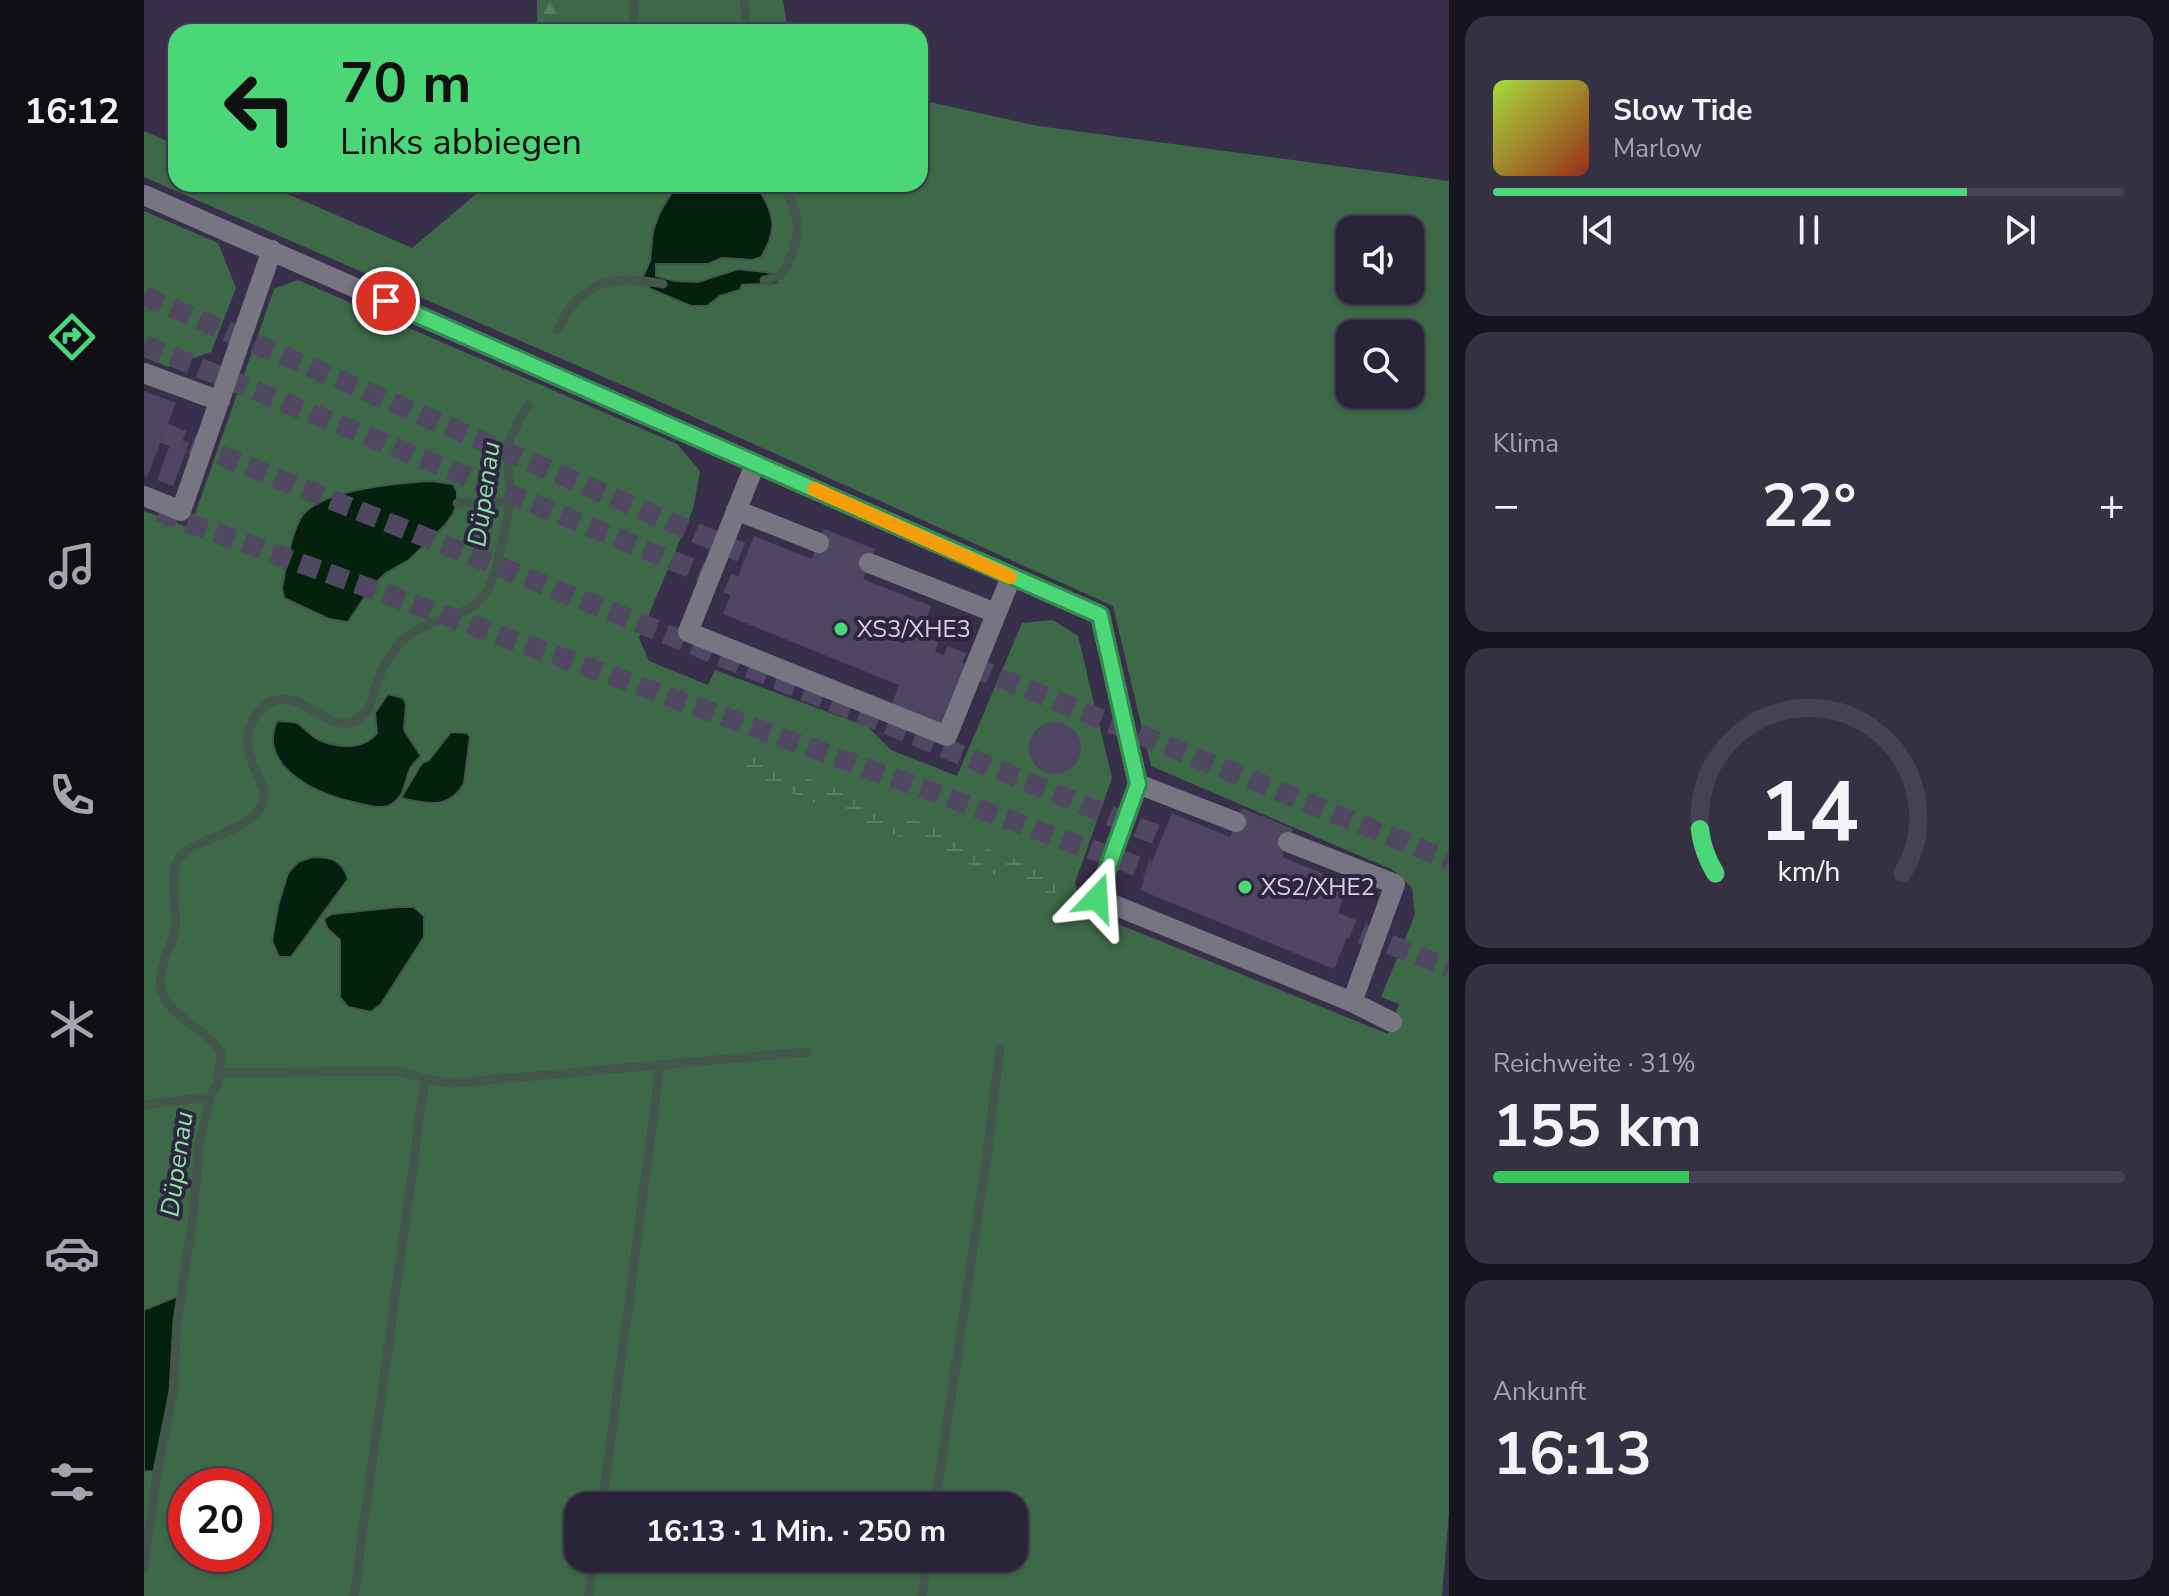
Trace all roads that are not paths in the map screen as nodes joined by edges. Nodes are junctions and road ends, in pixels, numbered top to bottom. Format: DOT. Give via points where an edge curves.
graph roads {
  1 [pos="144,195"];
  2 [pos="272,250"];
  3 [pos="144,373"];
  4 [pos="220,401"];
  5 [pos="755,464"];
  6 [pos="144,496"];
  7 [pos="736,510"];
  8 [pos="819,543"];
  9 [pos="869,563"];
  10 [pos="1011,577"];
  11 [pos="996,613"];
  12 [pos="1138,784"];
  13 [pos="1236,822"];
  14 [pos="1288,842"];
  15 [pos="1352,1002"];
  16 [pos="1392,1022"];
  1 -- 2 [label="lane"];
  2 -- 4 [label="lane"];
  2 -- 5 [label="lane"];
  3 -- 4 [label="lane"];
  4 -- 6 [label="lane" via="181,511"];
  5 -- 7 [label="lane"];
  5 -- 10 [label="lane"];
  7 -- 8 [label="lane"];
  7 -- 11 [label="lane" via="688,632 947,736"];
  9 -- 11 [label="lane"];
  10 -- 11 [label="lane"];
  10 -- 12 [label="lane" via="1100,615"];
  12 -- 13 [label="lane"];
  12 -- 15 [label="lane" via="1097,898"];
  14 -- 15 [label="lane" via="1395,884"];
  15 -- 16 [label="lane"];
}
